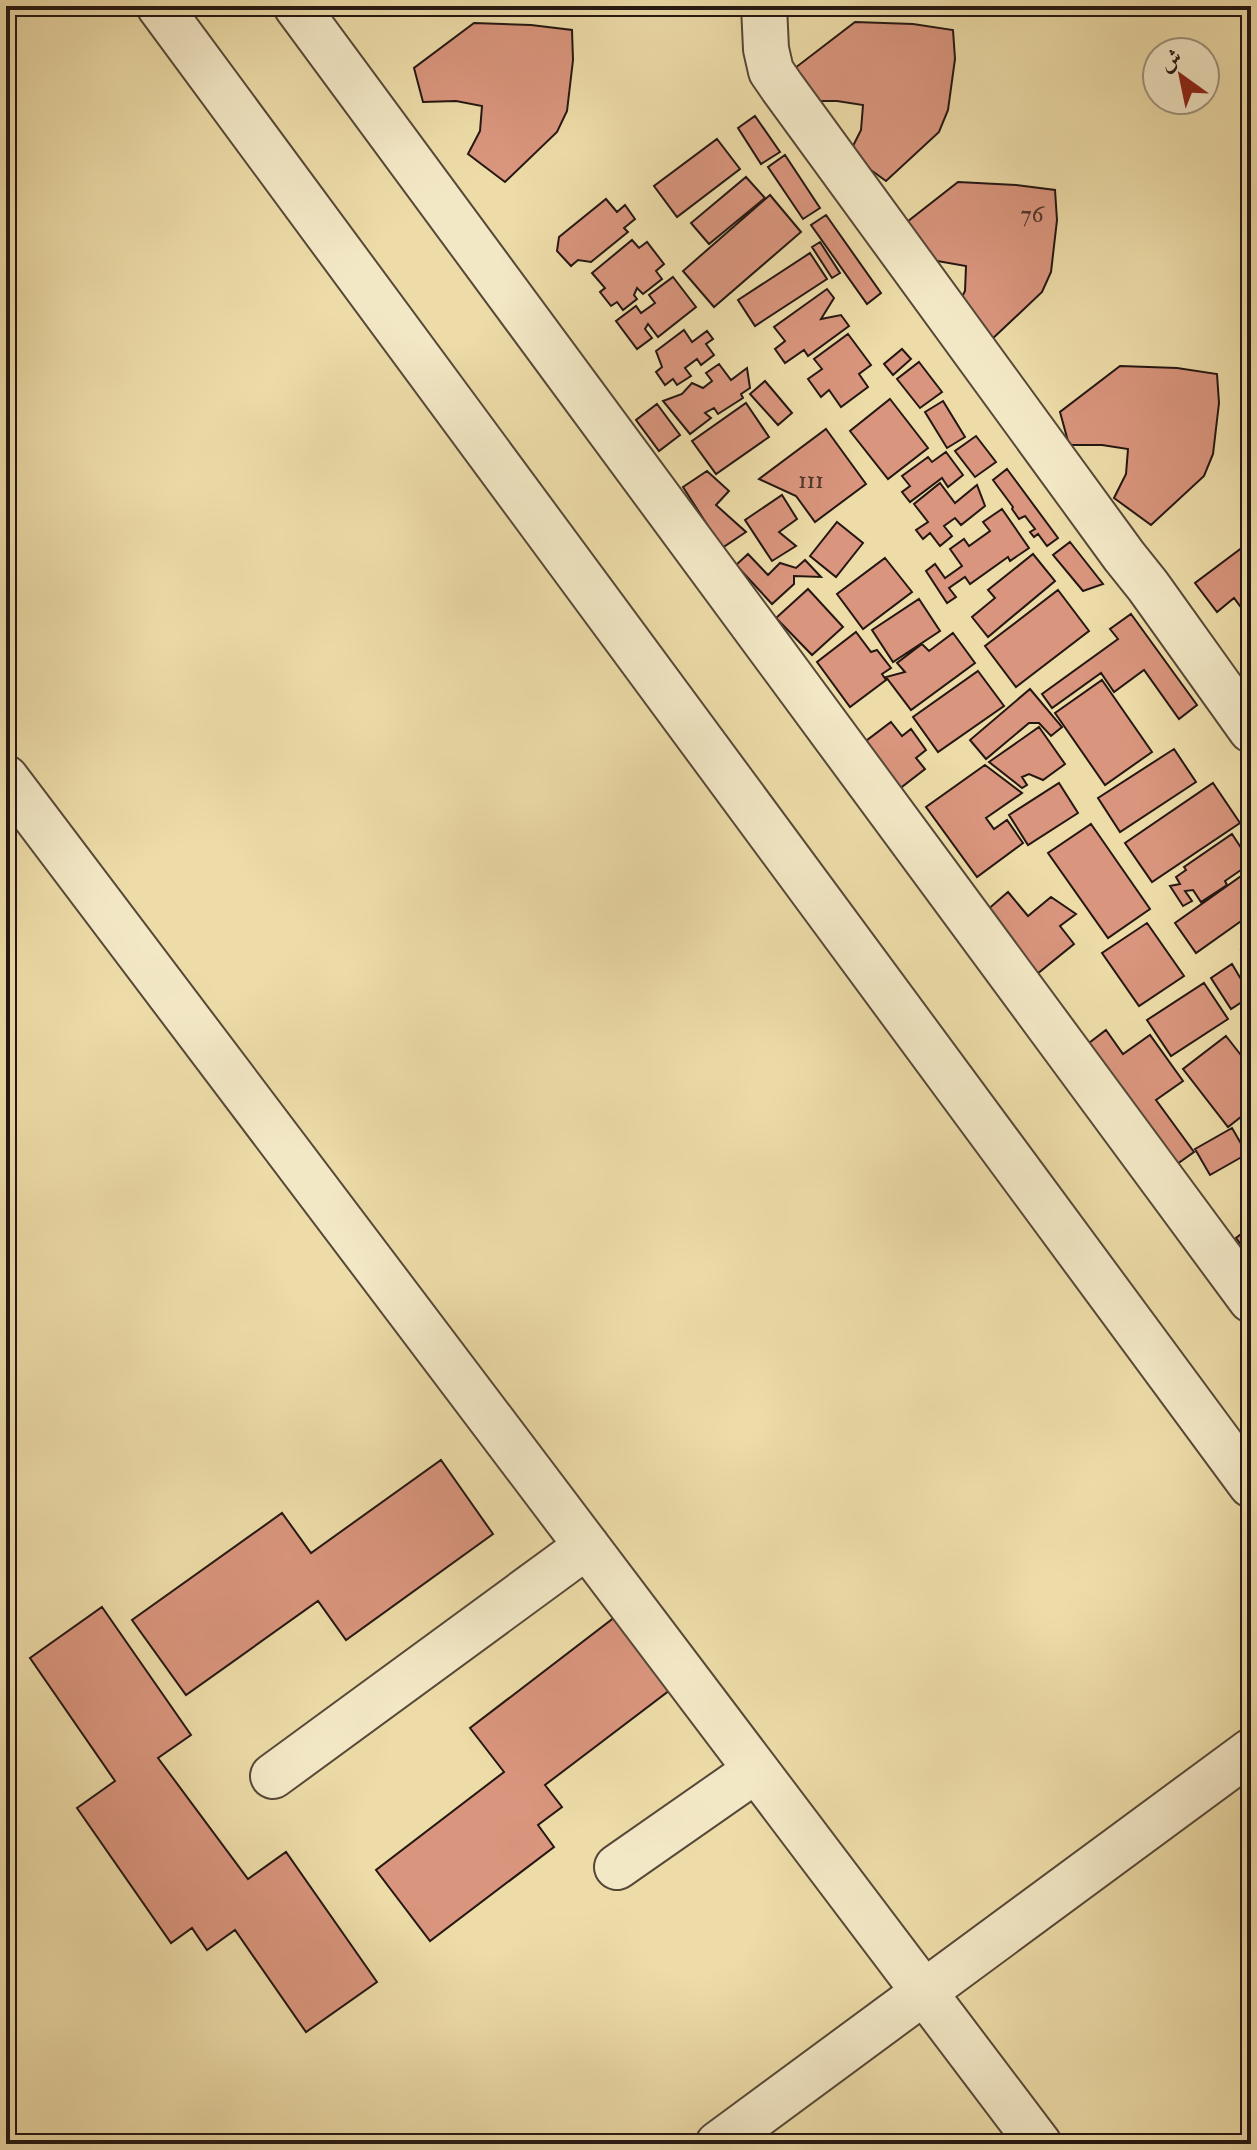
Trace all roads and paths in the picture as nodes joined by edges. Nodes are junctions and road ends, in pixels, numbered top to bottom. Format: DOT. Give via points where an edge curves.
graph roads {
  1 [pos="159,6"];
  2 [pos="296,6"];
  3 [pos="764,6"];
  4 [pos="1251,730"];
  5 [pos="6,778"];
  6 [pos="1251,1300"];
  7 [pos="1251,1485"];
  8 [pos="587,1546"];
  9 [pos="1251,1751"];
  10 [pos="756,1770"];
  11 [pos="273,1776"];
  12 [pos="617,1867"];
  13 [pos="924,1992"];
  14 [pos="718,2144"];
  15 [pos="1039,2144"];
  1 -- 7 [label="street"];
  2 -- 6 [label="street"];
  3 -- 4 [label="street" via="771,71"];
  5 -- 8 [label="street"];
  8 -- 10 [label="street"];
  8 -- 11 [label="street"];
  9 -- 13 [label="street"];
  10 -- 12 [label="street"];
  10 -- 13 [label="street"];
  13 -- 14 [label="street"];
  13 -- 15 [label="street"];
}
